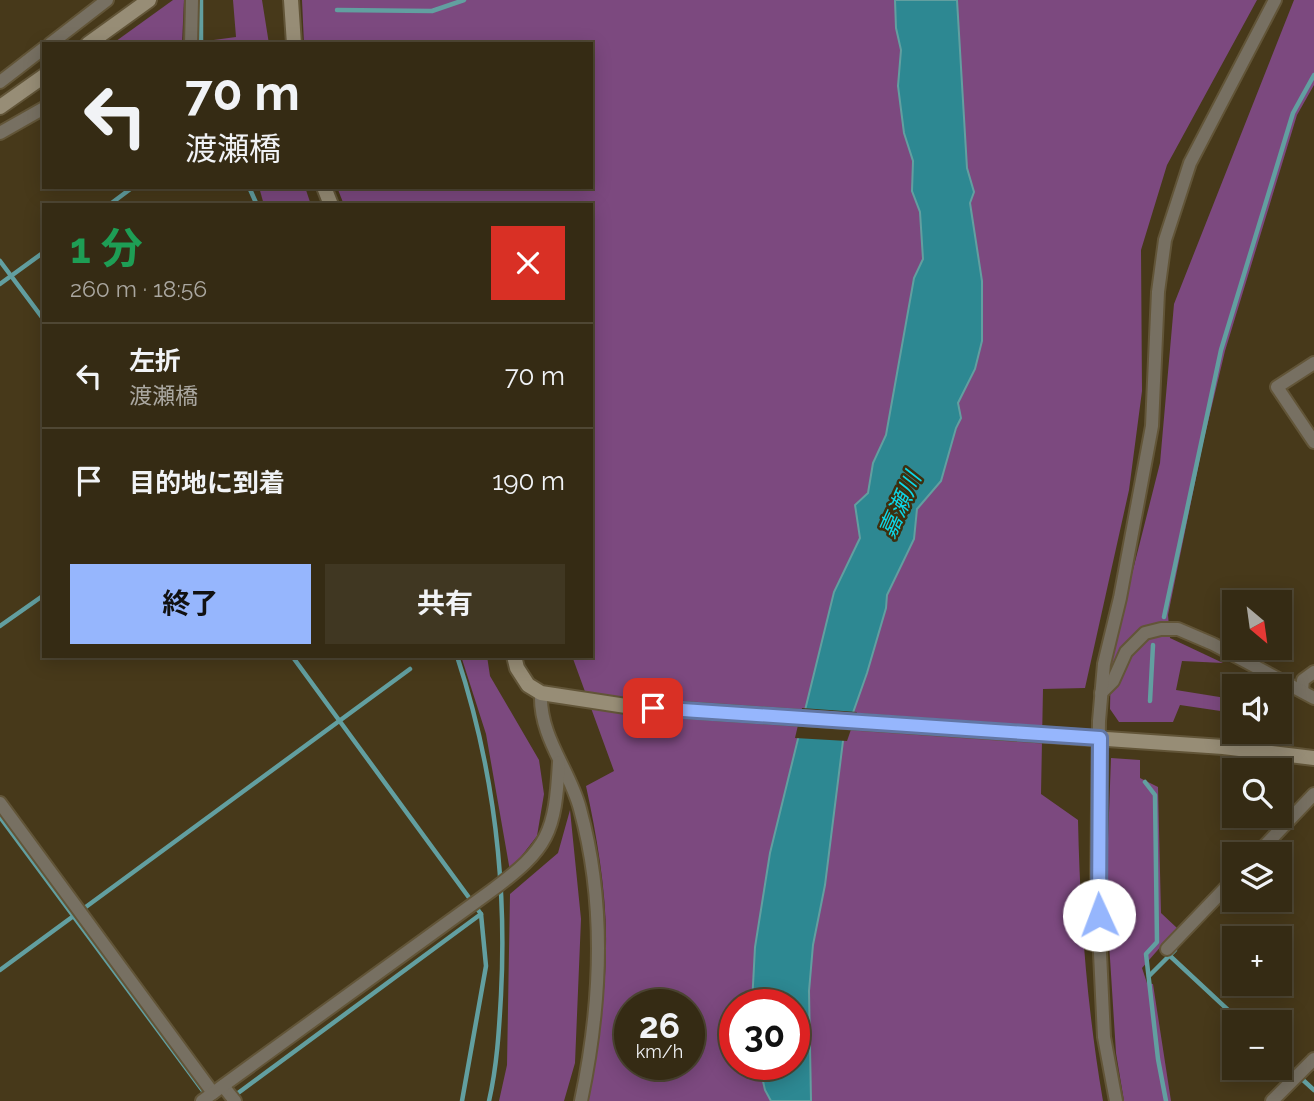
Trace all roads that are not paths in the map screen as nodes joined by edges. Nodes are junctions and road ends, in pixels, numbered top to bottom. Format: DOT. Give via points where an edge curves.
graph roads {
  1 [pos="107,0"];
  2 [pos="149,0"];
  3 [pos="192,0"];
  4 [pos="291,0"];
  5 [pos="1275,0"];
  6 [pos="133,6"];
  7 [pos="53,42"];
  8 [pos="90,42"];
  9 [pos="191,42"];
  10 [pos="294,42"];
  11 [pos="42,50"];
  12 [pos="42,77"];
  13 [pos="0,82"];
  14 [pos="0,107"];
  15 [pos="42,109"];
  16 [pos="0,133"];
  17 [pos="1314,363"];
  18 [pos="1314,442"];
  19 [pos="515,658"];
  20 [pos="1314,672"];
  21 [pos="541,693"];
  22 [pos="1101,693"];
  23 [pos="1308,694"];
  24 [pos="1093,738"];
  25 [pos="1314,758"];
  26 [pos="559,762"];
  27 [pos="1314,794"];
  28 [pos="0,803"];
  29 [pos="1268,842"];
  30 [pos="1222,891"];
  31 [pos="1167,949"];
  32 [pos="1314,1059"];
  33 [pos="217,1096"];
  34 [pos="580,1101"];
  35 [pos="1116,1101"];
  36 [pos="1272,1101"];
  1 -- 7 [label="street"];
  2 -- 6 [label="main road"];
  3 -- 9 [label="street"];
  4 -- 10 [label="main road"];
  5 -- 22 [label="street" via="1190,163 1165,240 1157,292 1152,426"];
  6 -- 8 [label="main road"];
  11 -- 13 [label="street"];
  12 -- 14 [label="main road"];
  15 -- 16 [label="street"];
  17 -- 18 [label="street" via="1277,387"];
  19 -- 21 [label="main road" via="528,685"];
  20 -- 23 [label="street" via="1303,680"];
  21 -- 24 [label="main road" via="626,706"];
  21 -- 26 [label="street" via="543,718"];
  22 -- 23 [label="street" via="1113,681 1126,652 1145,633 1178,629"];
  22 -- 24 [label="street"];
  24 -- 25 [label="main road"];
  24 -- 35 [label="street" via="1104,1037"];
  26 -- 33 [label="street" via="550,831 540,848 510,877"];
  26 -- 34 [label="street" via="579,804 588,837 597,934 596,1011"];
  27 -- 29 [label="street"];
  28 -- 33 [label="street"];
  30 -- 31 [label="street"];
  32 -- 36 [label="street"];
}
